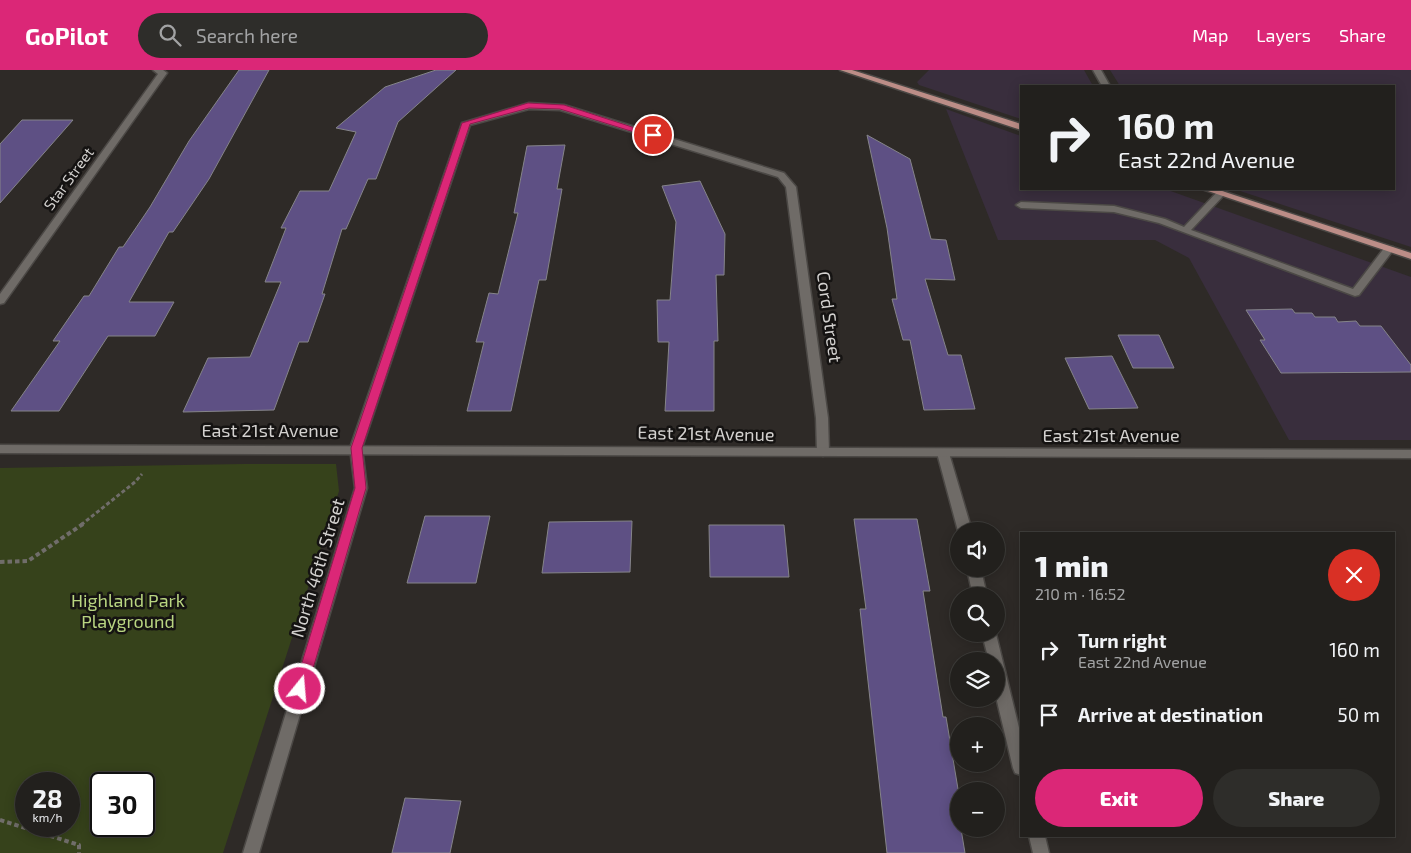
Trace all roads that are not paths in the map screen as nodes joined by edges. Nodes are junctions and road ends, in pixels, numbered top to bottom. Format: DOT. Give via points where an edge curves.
graph roads {
  1 [pos="844,70"];
  2 [pos="1097,70"];
  3 [pos="160,72"];
  4 [pos="1105,85"];
  5 [pos="1020,127"];
  6 [pos="791,187"];
  7 [pos="1210,190"];
  8 [pos="1220,193"];
  9 [pos="1021,205"];
  10 [pos="1185,231"];
  11 [pos="1389,249"];
  12 [pos="1411,256"];
  13 [pos="0,301"];
  14 [pos="356,448"];
  15 [pos="0,449"];
  16 [pos="823,452"];
  17 [pos="943,453"];
  18 [pos="1411,454"];
  19 [pos="962,522"];
  20 [pos="1005,701"];
  21 [pos="1020,764"];
  22 [pos="1038,837"];
  23 [pos="251,853"];
  24 [pos="1042,853"];
  1 -- 5 [label="main road"];
  2 -- 4 [label="street"];
  3 -- 13 [label="street, Star Street"];
  6 -- 14 [label="street, North 46th Street" via="781,175 561,107 528,106 466,123"];
  6 -- 16 [label="street, Cord Street" via="822,418"];
  7 -- 8 [label="main road"];
  8 -- 10 [label="street"];
  8 -- 11 [label="main road"];
  9 -- 10 [label="street" via="1114,209 1162,221"];
  10 -- 11 [label="street" via="1355,293"];
  11 -- 12 [label="main road"];
  14 -- 15 [label="street, East 21st Avenue"];
  14 -- 16 [label="street, East 21st Avenue"];
  14 -- 23 [label="street, North 46th Street" via="361,488"];
  16 -- 17 [label="street, East 21st Avenue"];
  17 -- 18 [label="street, East 21st Avenue"];
  17 -- 19 [label="street"];
  20 -- 21 [label="street"];
  22 -- 24 [label="street"];
}
